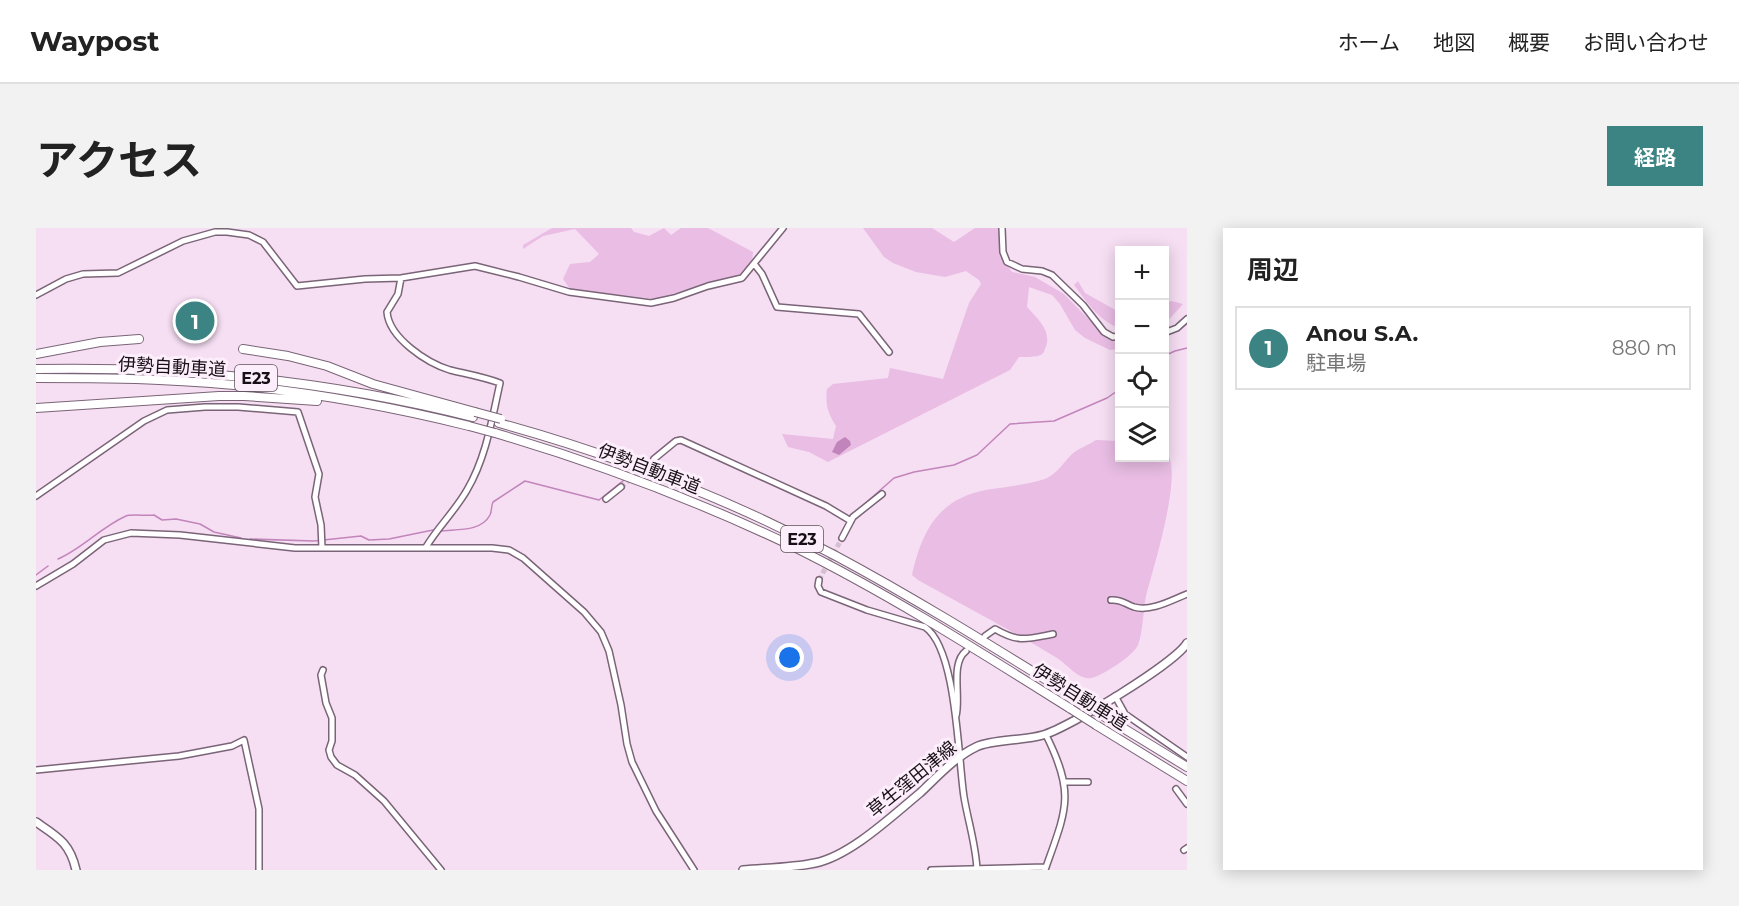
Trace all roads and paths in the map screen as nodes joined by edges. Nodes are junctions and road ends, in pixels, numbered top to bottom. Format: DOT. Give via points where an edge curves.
graph roads {
  1 [pos="783,228"];
  2 [pos="1002,228"];
  3 [pos="755,265"];
  4 [pos="401,278"];
  5 [pos="36,295"];
  6 [pos="1187,319"];
  7 [pos="1169,331"];
  8 [pos="1115,337"];
  9 [pos="139,339"];
  10 [pos="243,349"];
  11 [pos="889,352"];
  12 [pos="36,354"];
  13 [pos="36,369"];
  14 [pos="36,378"];
  15 [pos="369,405"];
  16 [pos="36,408"];
  17 [pos="474,414"];
  18 [pos="654,459"];
  19 [pos="621,487"];
  20 [pos="882,494"];
  21 [pos="36,495"];
  22 [pos="606,499"];
  23 [pos="851,521"];
  24 [pos="842,538"];
  25 [pos="322,543"];
  26 [pos="426,547"];
  27 [pos="819,580"];
  28 [pos="36,586"];
  29 [pos="1187,594"];
  30 [pos="1111,600"];
  31 [pos="1053,634"];
  32 [pos="985,636"];
  33 [pos="1187,643"];
  34 [pos="966,651"];
  35 [pos="323,670"];
  36 [pos="1115,696"];
  37 [pos="956,717"];
  38 [pos="1046,735"];
  39 [pos="1187,756"];
  40 [pos="961,757"];
  41 [pos="1187,767"];
  42 [pos="36,770"];
  43 [pos="1187,781"];
  44 [pos="1065,782"];
  45 [pos="1088,782"];
  46 [pos="1176,789"];
  47 [pos="1187,804"];
  48 [pos="36,822"];
  49 [pos="818,866"];
  50 [pos="1046,868"];
  51 [pos="772,869"];
  52 [pos="978,869"];
  53 [pos="76,870"];
  54 [pos="259,870"];
  55 [pos="441,870"];
  56 [pos="694,870"];
  57 [pos="742,870"];
  58 [pos="931,870"];
  1 -- 3 [label="street"];
  2 -- 8 [label="street" via="1007,262 1052,275 1104,332"];
  3 -- 4 [label="street" via="740,280 651,303 569,292 475,267"];
  3 -- 11 [label="street" via="777,307 859,314"];
  4 -- 5 [label="street" via="297,286 263,242 249,235 215,232 183,241 118,273 83,274"];
  4 -- 26 [label="street" via="398,294 387,312 396,334 416,352 444,368 500,383 477,470"];
  6 -- 7 [label="street"];
  9 -- 12 [label="highway"];
  10 -- 17 [label="highway" via="327,366"];
  13 -- 17 [label="highway, 伊勢自動車道 / E23" via="162,370 255,377"];
  14 -- 15 [label="highway, 伊勢自動車道 / E23" via="211,383"];
  15 -- 16 [label="highway" via="244,396"];
  15 -- 43 [label="highway, 伊勢自動車道 / E23, bridge" via="495,433 634,478 792,546 911,611"];
  17 -- 41 [label="highway, 伊勢自動車道 / E23, bridge" via="644,469 797,537 929,609"];
  18 -- 23 [label="street" via="681,440"];
  19 -- 22 [label="street"];
  20 -- 23 [label="street"];
  21 -- 25 [label="street" via="163,411 205,406 298,412 319,474 315,497"];
  23 -- 24 [label="street"];
  25 -- 26 [label="street"];
  25 -- 28 [label="street" via="269,545 180,535 125,534 104,540 67,569"];
  26 -- 56 [label="street" via="513,552 593,621 609,651 632,762 656,811"];
  27 -- 37 [label="street" via="821,592 930,631 946,664"];
  29 -- 30 [label="street" via="1142,609 1119,599"];
  31 -- 32 [label="street" via="1016,639 994,629"];
  33 -- 36 [label="main road, 草生窪田津線" via="1168,662"];
  34 -- 37 [label="street" via="958,662"];
  35 -- 55 [label="street" via="332,718 331,757 384,801"];
  36 -- 38 [label="main road, 草生窪田津線"];
  36 -- 39 [label="street" via="1125,714"];
  37 -- 40 [label="street"];
  38 -- 40 [label="main road, 草生窪田津線" via="977,746"];
  38 -- 44 [label="street"];
  40 -- 49 [label="main road, 草生窪田津線" via="874,829"];
  40 -- 52 [label="street"];
  42 -- 54 [label="street" via="179,756 244,740 259,809"];
  44 -- 45 [label="street"];
  44 -- 50 [label="street" via="1063,819"];
  46 -- 47 [label="street"];
  48 -- 53 [label="main road" via="66,845"];
  49 -- 51 [label="main road, 草生窪田津線"];
  50 -- 52 [label="street"];
  51 -- 57 [label="main road, 草生窪田津線"];
  52 -- 58 [label="street"];
}
